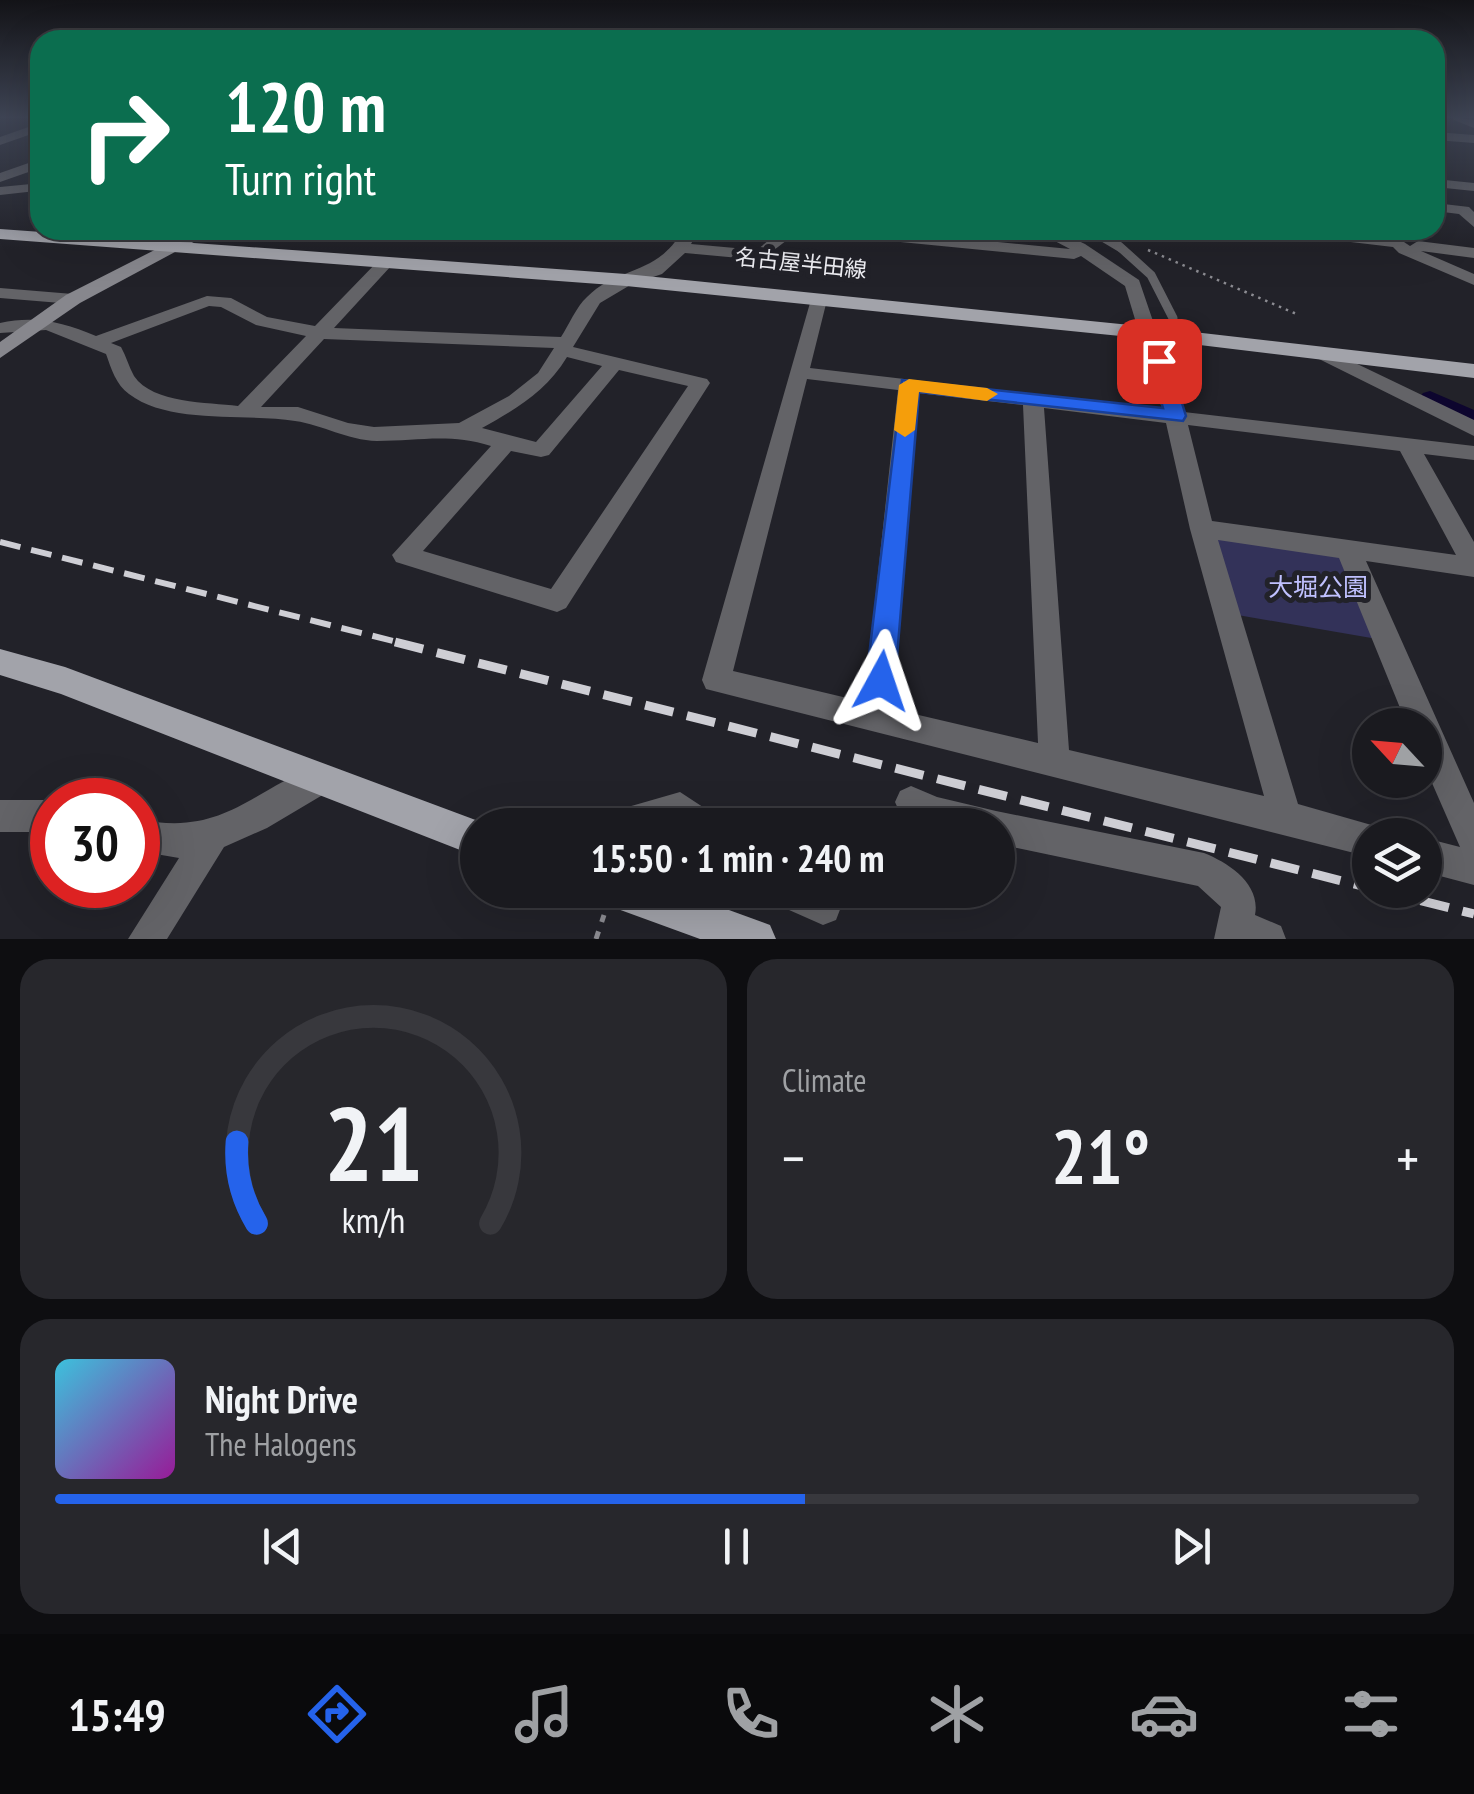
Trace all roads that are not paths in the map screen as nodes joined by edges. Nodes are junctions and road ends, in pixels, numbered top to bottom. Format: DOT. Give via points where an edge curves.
graph roads {
  1 [pos="30,166"];
  2 [pos="0,178"];
  3 [pos="1445,184"];
  4 [pos="30,188"];
  5 [pos="1474,188"];
  6 [pos="0,191"];
  7 [pos="1445,207"];
  8 [pos="0,222"];
  9 [pos="1474,222"];
  10 [pos="30,224"];
  11 [pos="0,234"];
  12 [pos="30,236"];
  13 [pos="88,240"];
  14 [pos="187,240"];
  15 [pos="287,240"];
  16 [pos="685,240"];
  17 [pos="778,240"];
  18 [pos="945,240"];
  19 [pos="1063,240"];
  20 [pos="1111,240"];
  21 [pos="1397,240"];
  22 [pos="1410,240"];
  23 [pos="175,246"];
  24 [pos="681,248"];
  25 [pos="1079,248"];
  26 [pos="1474,253"];
  27 [pos="384,263"];
  28 [pos="656,270"];
  29 [pos="626,280"];
  30 [pos="1474,280"];
  31 [pos="0,293"];
  32 [pos="73,299"];
  33 [pos="818,300"];
  34 [pos="1172,318"];
  35 [pos="39,321"];
  36 [pos="0,328"];
  37 [pos="1148,328"];
  38 [pos="320,333"];
  39 [pos="94,343"];
  40 [pos="566,347"];
  41 [pos="0,352"];
  42 [pos="1326,355"];
  43 [pos="1474,358"];
  44 [pos="614,364"];
  45 [pos="1474,371"];
  46 [pos="797,372"];
  47 [pos="909,385"];
  48 [pos="1034,400"];
  49 [pos="243,413"];
  50 [pos="1176,416"];
  51 [pos="1474,429"];
  52 [pos="463,430"];
  53 [pos="1406,442"];
  54 [pos="506,443"];
  55 [pos="1474,453"];
  56 [pos="1202,529"];
  57 [pos="1349,551"];
  58 [pos="1474,566"];
  59 [pos="0,662"];
  60 [pos="1416,708"];
  61 [pos="877,718"];
  62 [pos="1054,763"];
  63 [pos="1442,768"];
  64 [pos="320,779"];
  65 [pos="912,802"];
  66 [pos="924,808"];
  67 [pos="0,816"];
  68 [pos="30,816"];
  69 [pos="1286,817"];
  70 [pos="1015,831"];
  71 [pos="460,832"];
  72 [pos="1352,835"];
  73 [pos="211,839"];
  74 [pos="160,840"];
  75 [pos="1474,840"];
  76 [pos="1442,860"];
  77 [pos="1474,868"];
  78 [pos="669,908"];
  79 [pos="1233,931"];
  80 [pos="146,939"];
  81 [pos="756,939"];
  82 [pos="1268,939"];
  1 -- 2 [label="street"];
  3 -- 5 [label="street"];
  4 -- 6 [label="street"];
  7 -- 9 [label="street" via="1464,210"];
  8 -- 10 [label="main road"];
  11 -- 12 [label="main road, 名古屋半田線"];
  13 -- 23 [label="main road, 名古屋半田線"];
  14 -- 23 [label="main road"];
  15 -- 28 [label="main road, 名古屋半田線"];
  16 -- 24 [label="street"];
  17 -- 24 [label="street" via="761,255"];
  18 -- 25 [label="street" via="1074,254"];
  19 -- 25 [label="street"];
  20 -- 34 [label="lane" via="1152,271"];
  21 -- 30 [label="street" via="1405,250"];
  22 -- 26 [label="street"];
  23 -- 27 [label="main road, 名古屋半田線"];
  23 -- 32 [label="main road"];
  24 -- 28 [label="street"];
  25 -- 37 [label="street" via="1130,280"];
  27 -- 29 [label="main road, 名古屋半田線"];
  27 -- 38 [label="street"];
  28 -- 29 [label="street"];
  28 -- 37 [label="main road, 名古屋半田線"];
  29 -- 33 [label="main road, 名古屋半田線"];
  29 -- 40 [label="street" via="593,300"];
  31 -- 32 [label="street"];
  32 -- 35 [label="main road"];
  33 -- 37 [label="main road, 名古屋半田線"];
  33 -- 46 [label="street"];
  35 -- 36 [label="street"];
  35 -- 39 [label="street"];
  35 -- 41 [label="main road"];
  37 -- 42 [label="main road, 名古屋半田線"];
  37 -- 43 [label="main road, 名古屋半田線"];
  37 -- 50 [label="street"];
  38 -- 39 [label="street" via="207,301"];
  38 -- 40 [label="street"];
  38 -- 49 [label="street"];
  39 -- 49 [label="street" via="114,351 136,390 165,402"];
  40 -- 44 [label="street"];
  40 -- 52 [label="street" via="545,378"];
  42 -- 45 [label="main road, 名古屋半田線"];
  42 -- 51 [label="street"];
  44 -- 54 [label="street" via="541,450"];
  44 -- 54 [label="street" via="700,382 557,601 405,555"];
  46 -- 47 [label="street"];
  46 -- 61 [label="street" via="716,680"];
  47 -- 48 [label="street"];
  47 -- 61 [label="street"];
  48 -- 50 [label="street"];
  48 -- 62 [label="street"];
  49 -- 52 [label="street" via="298,414 374,434"];
  50 -- 53 [label="street"];
  50 -- 56 [label="street"];
  52 -- 54 [label="street"];
  53 -- 55 [label="street"];
  53 -- 58 [label="street"];
  56 -- 57 [label="street"];
  56 -- 69 [label="street"];
  57 -- 58 [label="street"];
  57 -- 60 [label="street"];
  59 -- 64 [label="main road"];
  61 -- 62 [label="street"];
  62 -- 69 [label="street"];
  63 -- 75 [label="street"];
  64 -- 71 [label="main road"];
  64 -- 73 [label="street"];
  65 -- 66 [label="street"];
  67 -- 68 [label="street"];
  69 -- 72 [label="street"];
  70 -- 79 [label="street" via="1204,870 1240,902"];
  73 -- 74 [label="street"];
  73 -- 80 [label="street"];
  76 -- 77 [label="street"];
  78 -- 81 [label="main road"];
  79 -- 82 [label="street"];
}
